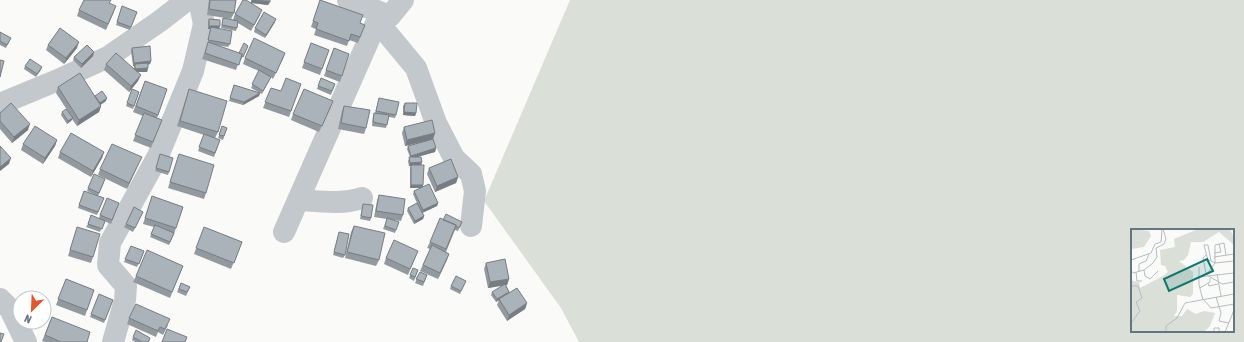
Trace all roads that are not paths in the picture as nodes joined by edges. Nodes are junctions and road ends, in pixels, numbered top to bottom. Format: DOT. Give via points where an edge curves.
graph roads {
  1 [pos="187,0"];
  2 [pos="199,0"];
  3 [pos="348,0"];
  4 [pos="390,13"];
  5 [pos="0,104"];
  6 [pos="362,198"];
  7 [pos="298,200"];
  8 [pos="471,226"];
  9 [pos="284,232"];
  10 [pos="0,299"];
  11 [pos="26,342"];
  12 [pos="113,342"];
  1 -- 5 [label="street" via="108,56"];
  2 -- 12 [label="street" via="204,24 192,71 158,156 110,243 108,265 126,286 125,300"];
  3 -- 4 [label="street"];
  4 -- 7 [label="street"];
  4 -- 8 [label="street" via="416,68 436,123 454,158 471,174 475,191"];
  6 -- 7 [label="street" via="335,202"];
  7 -- 9 [label="street"];
  10 -- 11 [label="street" via="10,309"];
}
